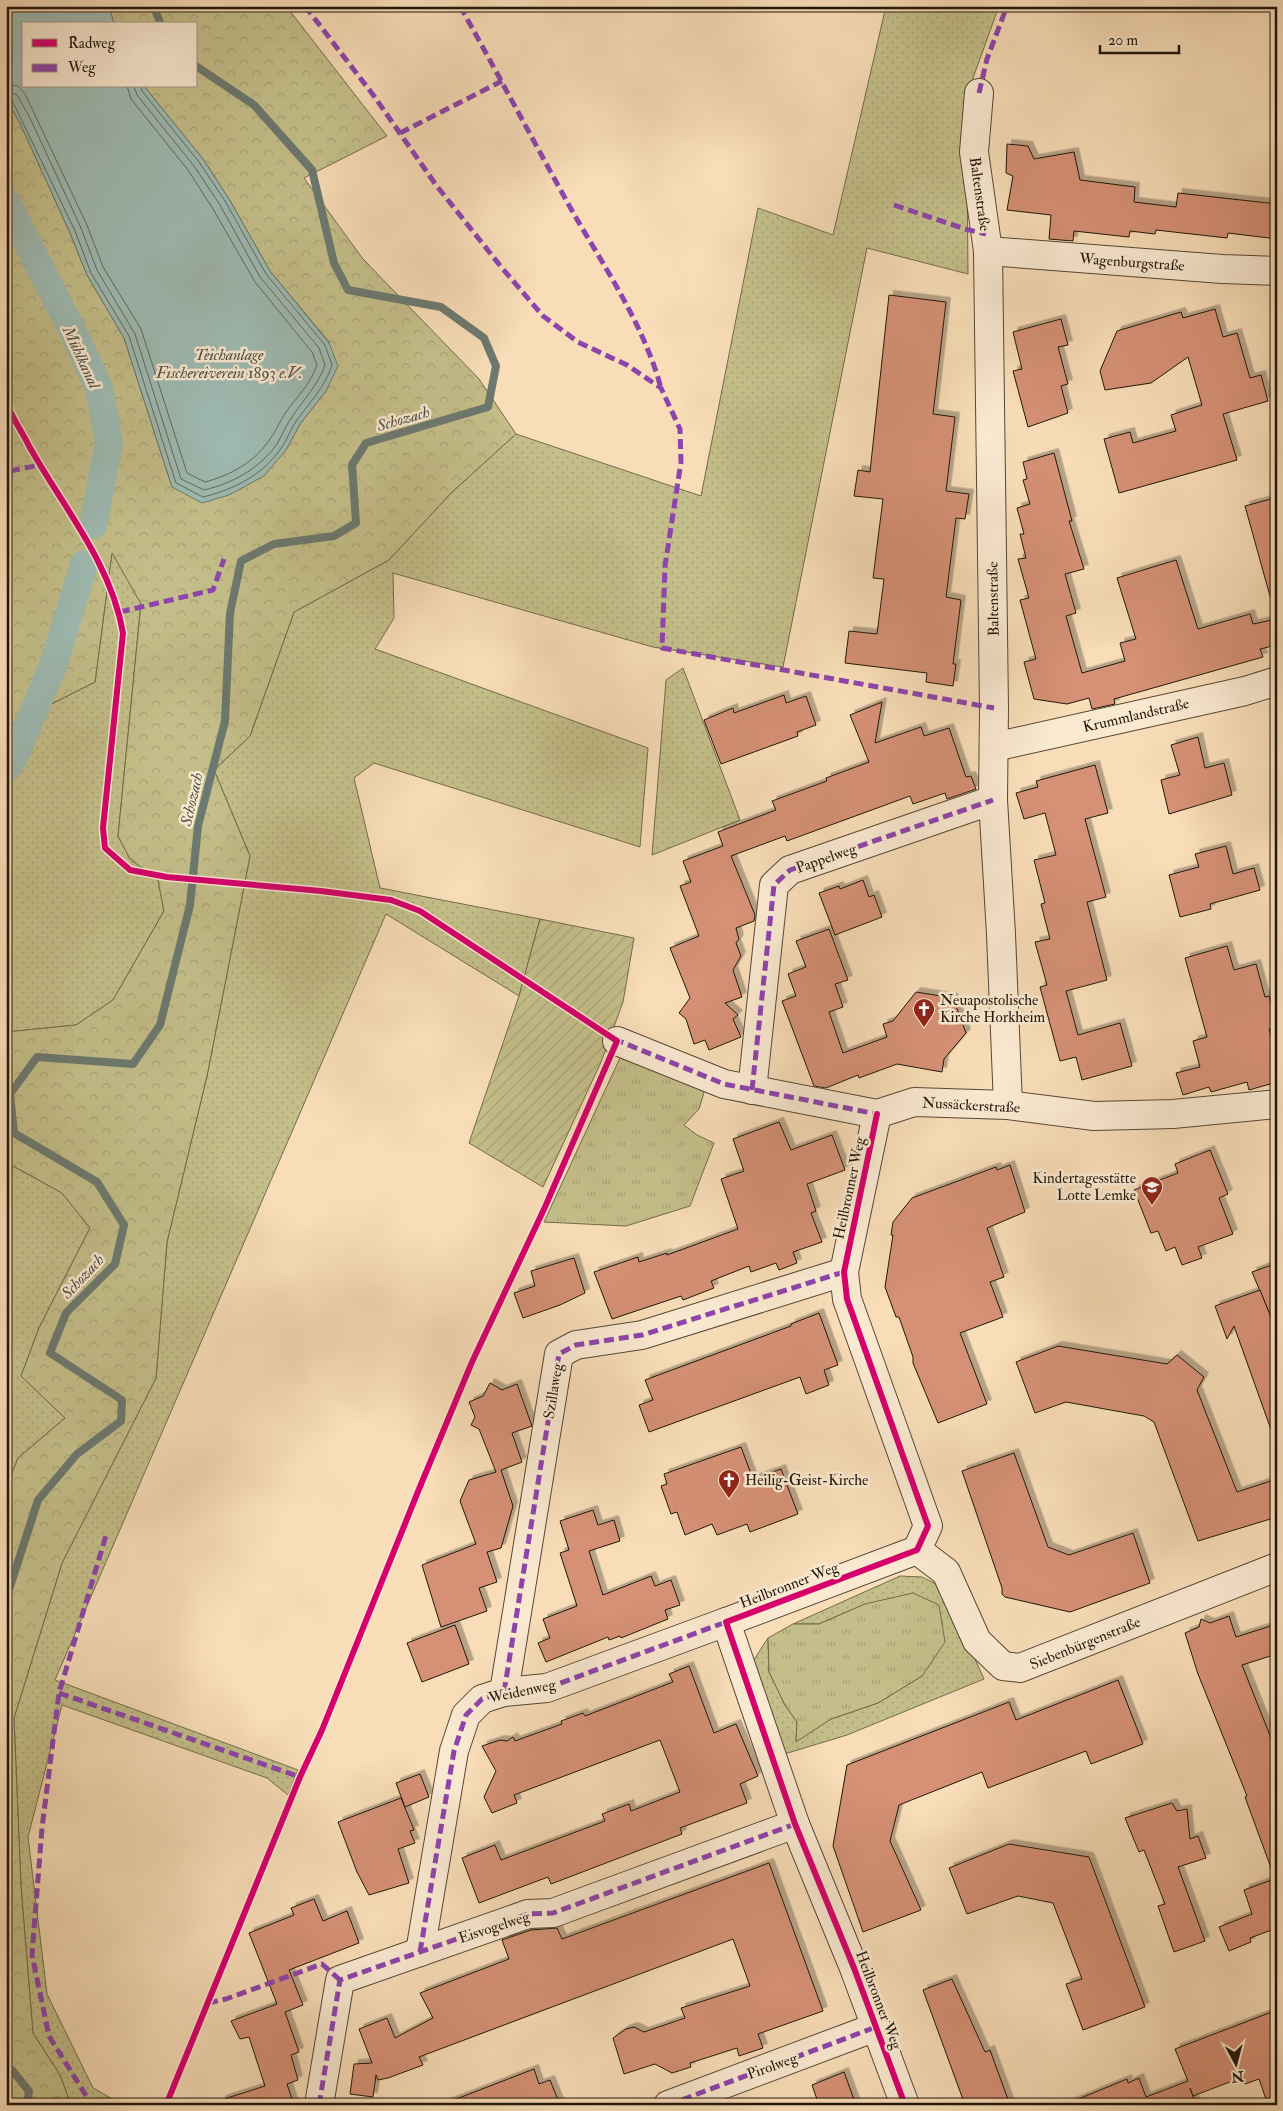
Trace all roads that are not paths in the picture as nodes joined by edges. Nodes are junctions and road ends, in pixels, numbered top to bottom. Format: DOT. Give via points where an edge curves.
graph roads {
  1 [pos="979,93"];
  2 [pos="988,251"];
  3 [pos="1277,271"];
  4 [pos="1277,681"];
  5 [pos="994,747"];
  6 [pos="992,800"];
  7 [pos="617,1041"];
  8 [pos="752,1090"];
  9 [pos="1277,1104"];
  10 [pos="1008,1105"];
  11 [pos="877,1114"];
  12 [pos="844,1272"];
  13 [pos="917,1550"];
  14 [pos="1277,1567"];
  15 [pos="726,1622"];
  16 [pos="504,1692"];
  17 [pos="796,1824"];
  18 [pos="420,1952"];
  19 [pos="876,2027"];
  20 [pos="320,2105"];
  21 [pos="668,2105"];
  22 [pos="905,2105"];
  1 -- 2 [label="street, Baltenstraße" via="974,152"];
  2 -- 3 [label="street, Wagenburgstraße"];
  2 -- 5 [label="street, Baltenstraße"];
  4 -- 5 [label="street, Krummlandstraße"];
  5 -- 6 [label="street, Baltenstraße"];
  6 -- 8 [label="street, Pappelweg" via="790,870 774,885"];
  6 -- 10 [label="street, Baltenstraße"];
  7 -- 8 [label="street, Nussäckerstraße" via="724,1084"];
  8 -- 11 [label="street, Nussäckerstraße"];
  9 -- 10 [label="street, Nussäckerstraße" via="1173,1114 1094,1116"];
  10 -- 11 [label="street, Nussäckerstraße" via="914,1102"];
  11 -- 12 [label="street, Heilbronner Weg"];
  12 -- 13 [label="street, Heilbronner Weg" via="847,1300 928,1526"];
  12 -- 16 [label="street, Szillaweg" via="642,1335 576,1346 559,1354"];
  13 -- 14 [label="street, Siebenbürgenstraße" via="946,1572 977,1641 1003,1666 1020,1668"];
  13 -- 15 [label="street, Heilbronner Weg"];
  15 -- 16 [label="street, Weidenweg" via="547,1688"];
  15 -- 17 [label="street, Heilbronner Weg"];
  16 -- 18 [label="street, Weidenweg" via="482,1699 466,1715 454,1752"];
  17 -- 18 [label="street, Eisvogelweg" via="553,1914 528,1914"];
  17 -- 19 [label="street, Heilbronner Weg"];
  18 -- 20 [label="street, Eisvogelweg" via="340,1980"];
  19 -- 21 [label="street, Pirolweg"];
  19 -- 22 [label="street, Heilbronner Weg"];
}
